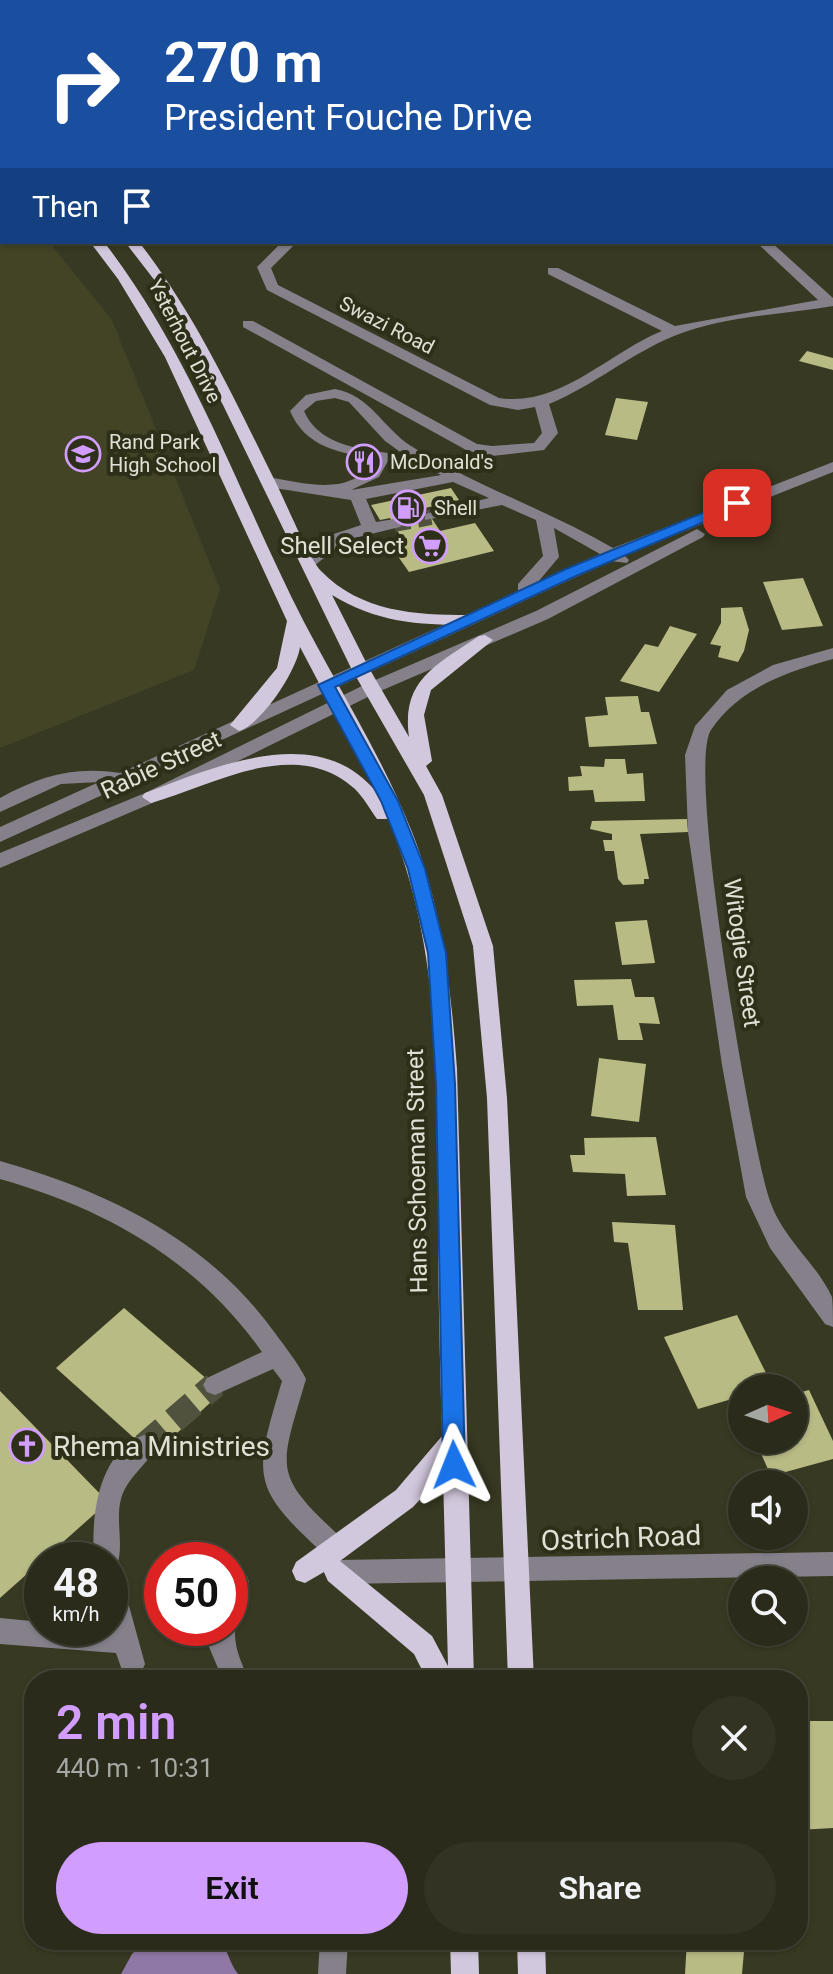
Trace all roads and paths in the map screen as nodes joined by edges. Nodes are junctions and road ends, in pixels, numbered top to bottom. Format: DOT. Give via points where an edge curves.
graph roads {
  1 [pos="99,244"];
  2 [pos="134,244"];
  3 [pos="288,244"];
  4 [pos="765,244"];
  5 [pos="553,271"];
  6 [pos="831,303"];
  7 [pos="248,324"];
  8 [pos="673,331"];
  9 [pos="541,403"];
  10 [pos="383,457"];
  11 [pos="438,466"];
  12 [pos="833,467"];
  13 [pos="455,477"];
  14 [pos="268,482"];
  15 [pos="781,488"];
  16 [pos="337,491"];
  17 [pos="357,496"];
  18 [pos="502,500"];
  19 [pos="431,517"];
  20 [pos="544,519"];
  21 [pos="394,524"];
  22 [pos="370,527"];
  23 [pos="613,554"];
  24 [pos="630,567"];
  25 [pos="310,568"];
  26 [pos="510,603"];
  27 [pos="290,616"];
  28 [pos="468,620"];
  29 [pos="485,640"];
  30 [pos="833,653"];
  31 [pos="360,668"];
  32 [pos="326,685"];
  33 [pos="372,688"];
  34 [pos="339,705"];
  35 [pos="239,725"];
  36 [pos="122,779"];
  37 [pos="433,795"];
  38 [pos="151,797"];
  39 [pos="0,806"];
  40 [pos="0,835"];
  41 [pos="0,861"];
  42 [pos="416,869"];
  43 [pos="0,1170"];
  44 [pos="833,1317"];
  45 [pos="277,1356"];
  46 [pos="215,1385"];
  47 [pos="452,1442"];
  48 [pos="144,1446"];
  49 [pos="105,1542"];
  50 [pos="337,1560"];
  51 [pos="833,1564"];
  52 [pos="305,1571"];
  53 [pos="516,1571"];
  54 [pos="459,1572"];
  55 [pos="0,1631"];
  56 [pos="24,1635"];
  57 [pos="91,1646"];
  58 [pos="126,1646"];
  59 [pos="222,1646"];
  60 [pos="232,1670"];
  61 [pos="436,1670"];
  62 [pos="461,1670"];
  63 [pos="521,1670"];
  64 [pos="333,1950"];
  65 [pos="464,1950"];
  66 [pos="531,1950"];
  67 [pos="332,1974"];
  68 [pos="465,1974"];
  69 [pos="532,1974"];
  1 -- 27 [label="main road, Ysterhout Drive" via="127,277 171,359"];
  2 -- 14 [label="main road, Ysterhout Drive" via="165,285"];
  3 -- 9 [label="street, Swazi Road" via="264,267 272,287 290,299 495,402 519,407"];
  4 -- 6 [label="street"];
  5 -- 8 [label="street"];
  6 -- 8 [label="street"];
  7 -- 9 [label="street" via="473,448 539,447 550,433"];
  8 -- 9 [label="street"];
  10 -- 11 [label="street"];
  10 -- 11 [label="street" via="320,441 297,411 314,397 350,395 362,401 392,439"];
  10 -- 16 [label="street" via="374,474"];
  11 -- 13 [label="street"];
  12 -- 15 [label="street"];
  13 -- 17 [label="street"];
  13 -- 18 [label="street"];
  14 -- 16 [label="street"];
  14 -- 25 [label="main road, Ysterhout Drive"];
  15 -- 23 [label="street, Rabie Street"];
  15 -- 24 [label="street, Rabie Street"];
  16 -- 17 [label="street"];
  17 -- 22 [label="street"];
  18 -- 19 [label="street"];
  18 -- 20 [label="street"];
  20 -- 23 [label="street"];
  20 -- 26 [label="street" via="551,557"];
  21 -- 22 [label="street"];
  22 -- 25 [label="street" via="340,537"];
  23 -- 24 [label="street"];
  23 -- 26 [label="street, Rabie Street"];
  24 -- 29 [label="street, Rabie Street"];
  25 -- 28 [label="main road" via="351,602 379,615"];
  25 -- 31 [label="main road, Ysterhout Drive"];
  26 -- 28 [label="street, Rabie Street"];
  27 -- 32 [label="main road, Ysterhout Drive"];
  27 -- 35 [label="main road" via="294,640 287,670"];
  28 -- 31 [label="street, Rabie Street"];
  29 -- 33 [label="street, Rabie Street"];
  29 -- 37 [label="main road" via="428,680 415,702 415,732"];
  30 -- 44 [label="street, Witogie Street" via="779,669 733,694 701,730 694,755 697,832 757,1197 778,1241"];
  31 -- 32 [label="street, Rabie Street"];
  31 -- 33 [label="main road"];
  32 -- 34 [label="main road, Hans Schoeman Street"];
  32 -- 35 [label="street, Rabie Street"];
  33 -- 34 [label="street, Rabie Street"];
  33 -- 37 [label="main road"];
  34 -- 38 [label="street, Rabie Street"];
  34 -- 42 [label="main road, Hans Schoeman Street" via="389,801"];
  35 -- 36 [label="street, Rabie Street"];
  36 -- 39 [label="street" via="72,774"];
  36 -- 40 [label="street, Rabie Street"];
  37 -- 53 [label="main road" via="475,915 492,1018"];
  38 -- 41 [label="street, Rabie Street"];
  38 -- 42 [label="main road" via="257,761 326,764 349,774 371,794"];
  42 -- 47 [label="main road, Hans Schoeman Street" via="437,953 443,1012"];
  43 -- 45 [label="street" via="75,1191 159,1238 221,1286"];
  45 -- 46 [label="street"];
  45 -- 50 [label="street" via="294,1379 271,1461 273,1480"];
  47 -- 50 [label="main road" via="419,1487"];
  47 -- 54 [label="main road, Hans Schoeman Street"];
  48 -- 49 [label="street" via="112,1482"];
  50 -- 52 [label="main road"];
  50 -- 54 [label="street, Ostrich Road"];
  50 -- 61 [label="main road" via="423,1645"];
  51 -- 53 [label="street, Ostrich Road"];
  53 -- 54 [label="street, Ostrich Road"];
  53 -- 63 [label="main road"];
  54 -- 62 [label="main road, Hans Schoeman Street"];
  55 -- 56 [label="street"];
  57 -- 58 [label="street" via="128,1652"];
  59 -- 60 [label="street"];
  64 -- 67 [label="street"];
  65 -- 68 [label="main road"];
  66 -- 69 [label="main road"];
}
